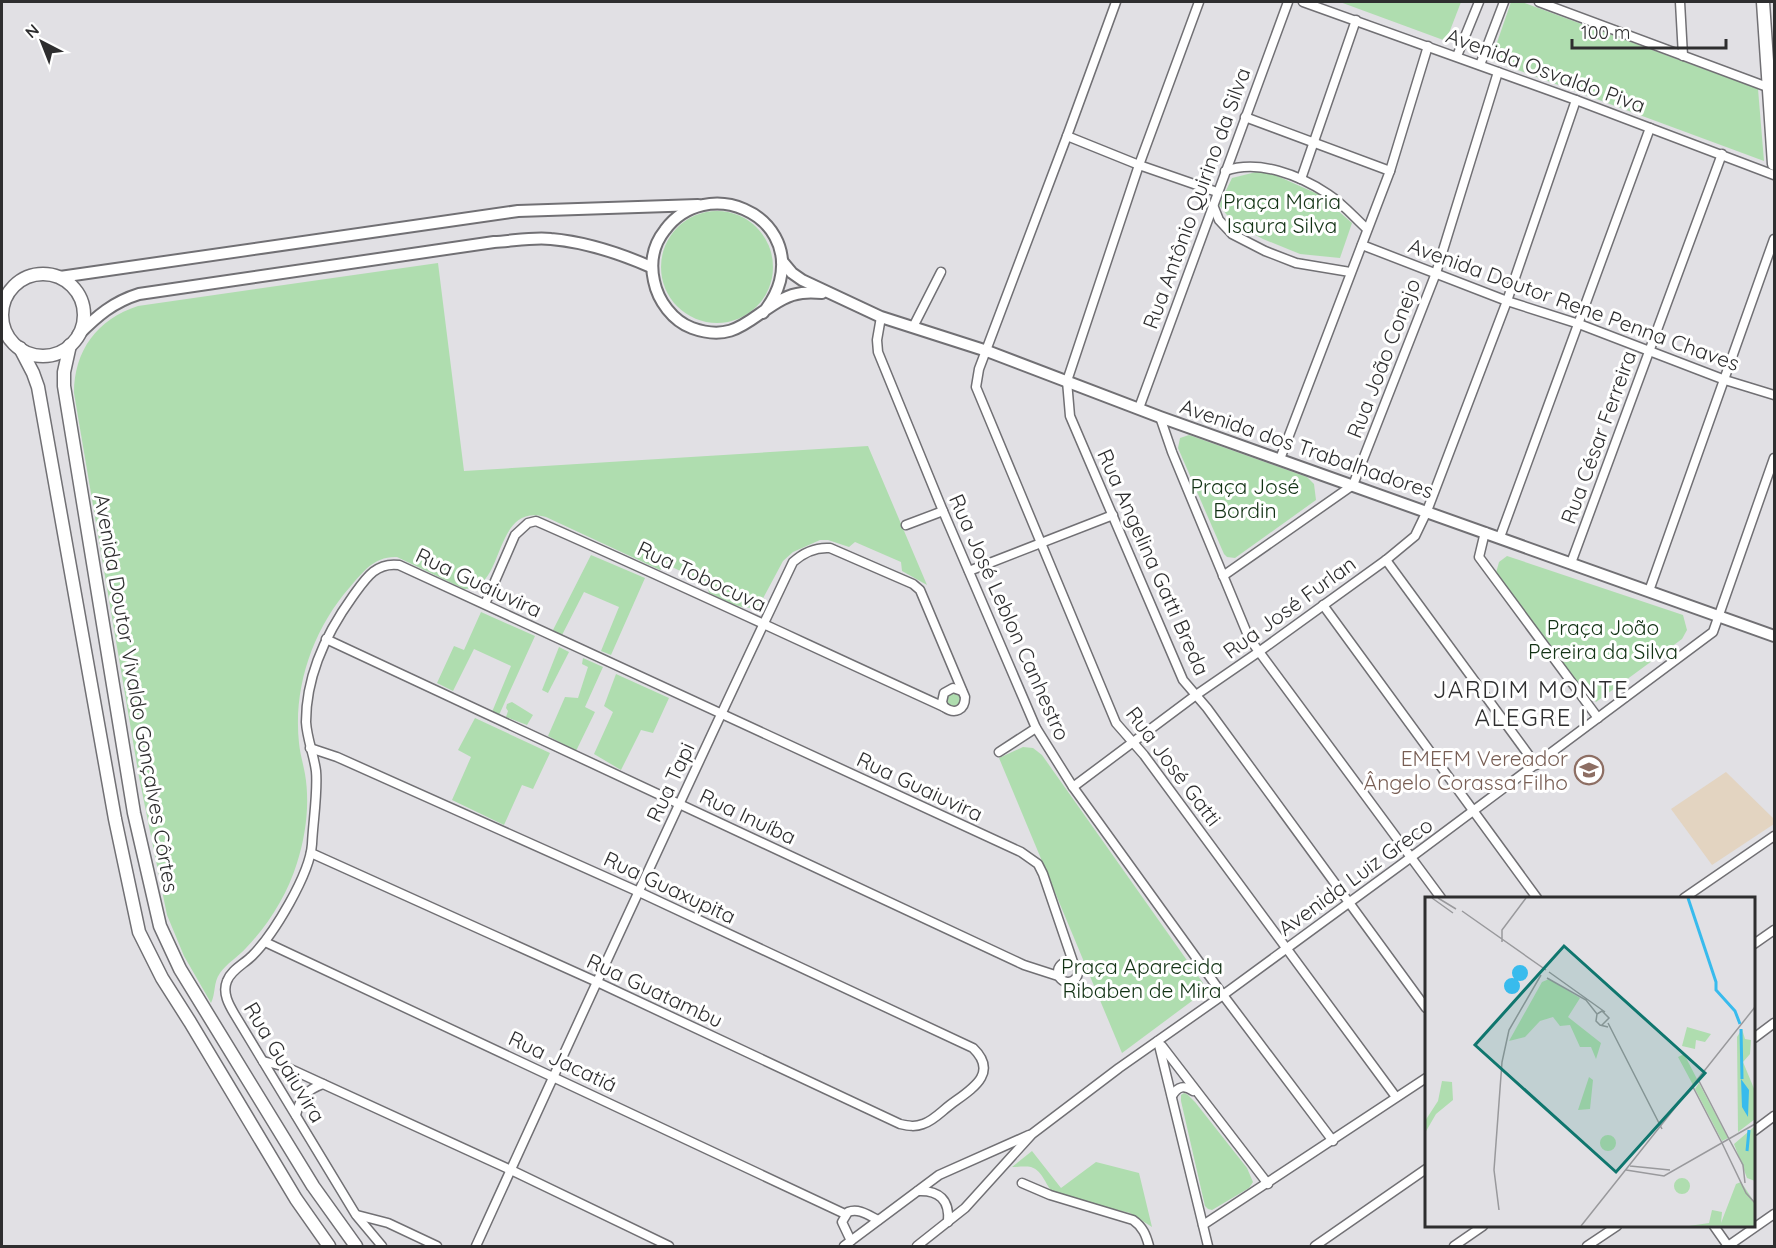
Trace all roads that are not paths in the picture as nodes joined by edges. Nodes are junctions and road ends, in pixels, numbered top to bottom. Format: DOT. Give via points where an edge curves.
graph roads {
  1 [pos="1116,2"];
  2 [pos="1199,2"];
  3 [pos="1288,2"];
  4 [pos="1303,2"];
  5 [pos="1479,2"];
  6 [pos="1504,2"];
  7 [pos="1539,2"];
  8 [pos="1680,2"];
  9 [pos="1763,2"];
  10 [pos="1356,20"];
  11 [pos="1428,46"];
  12 [pos="1457,56"];
  13 [pos="1683,56"];
  14 [pos="1480,65"];
  15 [pos="1498,72"];
  16 [pos="1772,89"];
  17 [pos="1576,100"];
  18 [pos="1245,117"];
  19 [pos="1650,128"];
  20 [pos="1067,136"];
  21 [pos="1315,143"];
  22 [pos="1722,154"];
  23 [pos="1774,164"];
  24 [pos="1139,165"];
  25 [pos="1226,171"];
  26 [pos="1390,171"];
  27 [pos="1774,175"];
  28 [pos="1301,179"];
  29 [pos="1218,192"];
  30 [pos="698,205"];
  31 [pos="1213,205"];
  32 [pos="1367,229"];
  33 [pos="1774,239"];
  34 [pos="1362,245"];
  35 [pos="782,261"];
  36 [pos="651,267"];
  37 [pos="941,272"];
  38 [pos="1350,272"];
  39 [pos="1436,273"];
  40 [pos="60,277"];
  41 [pos="21,280"];
  42 [pos="2,284"];
  43 [pos="829,294"];
  44 [pos="1507,301"];
  45 [pos="763,313"];
  46 [pos="881,317"];
  47 [pos="1578,324"];
  48 [pos="912,327"];
  49 [pos="78,335"];
  50 [pos="6,336"];
  51 [pos="70,345"];
  52 [pos="20,348"];
  53 [pos="987,351"];
  54 [pos="1649,351"];
  55 [pos="1725,380"];
  56 [pos="1067,381"];
  57 [pos="1774,395"];
  58 [pos="1138,408"];
  59 [pos="1160,417"];
  60 [pos="1774,458"];
  61 [pos="1280,459"];
  62 [pos="1353,484"];
  63 [pos="943,511"];
  64 [pos="1427,511"];
  65 [pos="1113,515"];
  66 [pos="906,525"];
  67 [pos="1485,532"];
  68 [pos="1500,537"];
  69 [pos="1042,542"];
  70 [pos="1386,560"];
  71 [pos="1571,563"];
  72 [pos="969,572"];
  73 [pos="1224,576"];
  74 [pos="1649,591"];
  75 [pos="485,604"];
  76 [pos="1323,605"];
  77 [pos="1717,616"];
  78 [pos="764,624"];
  79 [pos="1774,636"];
  80 [pos="326,639"];
  81 [pos="1260,651"];
  82 [pos="962,691"];
  83 [pos="1196,695"];
  84 [pos="944,707"];
  85 [pos="722,714"];
  86 [pos="1598,718"];
  87 [pos="1036,728"];
  88 [pos="1132,741"];
  89 [pos="310,748"];
  90 [pos="999,752"];
  91 [pos="1536,765"];
  92 [pos="1073,787"];
  93 [pos="680,804"];
  94 [pos="1473,812"];
  95 [pos="1774,836"];
  96 [pos="311,853"];
  97 [pos="1410,858"];
  98 [pos="639,892"];
  99 [pos="1440,897"];
  100 [pos="1536,897"];
  101 [pos="1685,897"];
  102 [pos="1348,903"];
  103 [pos="1774,930"];
  104 [pos="265,942"];
  105 [pos="1755,943"];
  106 [pos="1286,948"];
  107 [pos="1073,962"];
  108 [pos="1058,976"];
  109 [pos="597,982"];
  110 [pos="1223,995"];
  111 [pos="1425,1007"];
  112 [pos="1774,1023"];
  113 [pos="1755,1037"];
  114 [pos="1158,1041"];
  115 [pos="263,1061"];
  116 [pos="555,1077"];
  117 [pos="1425,1079"];
  118 [pos="323,1084"];
  119 [pos="976,1086"];
  120 [pos="1172,1096"];
  121 [pos="1198,1096"];
  122 [pos="1396,1097"];
  123 [pos="296,1115"];
  124 [pos="1774,1116"];
  125 [pos="1755,1130"];
  126 [pos="1032,1134"];
  127 [pos="1333,1140"];
  128 [pos="511,1170"];
  129 [pos="1425,1170"];
  130 [pos="1022,1183"];
  131 [pos="1268,1184"];
  132 [pos="918,1191"];
  133 [pos="845,1214"];
  134 [pos="1774,1214"];
  135 [pos="356,1215"];
  136 [pos="878,1220"];
  137 [pos="948,1222"];
  138 [pos="1203,1226"];
  139 [pos="1482,1227"];
  140 [pos="1616,1227"];
  141 [pos="1715,1227"];
  142 [pos="847,1244"];
  143 [pos="329,1246"];
  144 [pos="356,1246"];
  145 [pos="382,1246"];
  146 [pos="436,1246"];
  147 [pos="476,1246"];
  148 [pos="669,1246"];
  149 [pos="918,1246"];
  150 [pos="1149,1246"];
  151 [pos="1208,1246"];
  152 [pos="1315,1246"];
  153 [pos="1454,1246"];
  154 [pos="1587,1246"];
  155 [pos="1728,1246"];
  1 -- 20 [label="street, Rua José Gatti"];
  2 -- 24 [label="street"];
  3 -- 18 [label="street, Rua Antônio Quirino da Silva"];
  4 -- 10 [label="street, Avenida Osvaldo Piva"];
  5 -- 12 [label="street"];
  6 -- 14 [label="street"];
  7 -- 13 [label="street"];
  8 -- 13 [label="street"];
  9 -- 16 [label="main road"];
  10 -- 11 [label="street, Avenida Osvaldo Piva"];
  10 -- 21 [label="street"];
  11 -- 12 [label="street, Avenida Osvaldo Piva"];
  11 -- 26 [label="street"];
  12 -- 14 [label="street, Avenida Osvaldo Piva"];
  13 -- 16 [label="street"];
  14 -- 15 [label="street, Avenida Osvaldo Piva"];
  15 -- 17 [label="street, Avenida Osvaldo Piva"];
  15 -- 39 [label="street, Rua João Conejo"];
  16 -- 23 [label="main road"];
  17 -- 19 [label="street, Avenida Osvaldo Piva"];
  17 -- 44 [label="street, Rua José Furlan"];
  18 -- 21 [label="street"];
  18 -- 25 [label="street, Rua Antônio Quirino da Silva"];
  19 -- 22 [label="street, Avenida Osvaldo Piva"];
  19 -- 47 [label="street"];
  20 -- 24 [label="street"];
  20 -- 53 [label="street, Rua José Gatti"];
  21 -- 26 [label="street"];
  21 -- 28 [label="street"];
  22 -- 27 [label="street, Avenida Osvaldo Piva"];
  22 -- 54 [label="street, Rua César Ferreira"];
  24 -- 29 [label="street"];
  24 -- 56 [label="street"];
  25 -- 28 [label="street" via="1240,165 1262,167"];
  25 -- 29 [label="street, Rua Antônio Quirino da Silva"];
  26 -- 32 [label="street"];
  28 -- 32 [label="street" via="1330,195"];
  29 -- 31 [label="street, Rua Antônio Quirino da Silva"];
  30 -- 35 [label="street" via="721,202 742,207 761,219 774,236"];
  30 -- 36 [label="street" via="668,225 657,240"];
  30 -- 40 [label="street" via="518,211"];
  31 -- 38 [label="street" via="1219,220 1232,234 1265,251 1296,263"];
  31 -- 58 [label="street, Rua Antônio Quirino da Silva"];
  32 -- 34 [label="street"];
  33 -- 55 [label="street"];
  34 -- 38 [label="street"];
  34 -- 39 [label="street, Avenida Doutor Rene Penna Chaves"];
  35 -- 43 [label="street, Avenida dos Trabalhadores" via="792,273"];
  35 -- 45 [label="street" via="781,280"];
  36 -- 45 [label="street" via="656,292 670,314 692,328 717,333 742,327"];
  36 -- 49 [label="street" via="605,249 550,239 494,242 139,294 109,306"];
  37 -- 48 [label="street"];
  38 -- 61 [label="street"];
  39 -- 44 [label="street, Avenida Doutor Rene Penna Chaves"];
  39 -- 62 [label="street, Rua João Conejo"];
  40 -- 41 [label="main road" via="47,274"];
  40 -- 49 [label="main road" via="79,296 83,322"];
  41 -- 42 [label="main road"];
  41 -- 50 [label="main road" via="4,301"];
  43 -- 45 [label="street, Avenida dos Trabalhadores" via="798,293 781,299"];
  43 -- 46 [label="street, Avenida dos Trabalhadores"];
  44 -- 47 [label="street, Avenida Doutor Rene Penna Chaves"];
  44 -- 64 [label="street, Rua José Furlan"];
  46 -- 48 [label="street, Avenida dos Trabalhadores"];
  46 -- 63 [label="street, Rua José Leblon Canhestro" via="878,352"];
  47 -- 54 [label="street, Avenida Doutor Rene Penna Chaves"];
  47 -- 68 [label="street"];
  48 -- 53 [label="street, Avenida dos Trabalhadores"];
  49 -- 51 [label="main road"];
  50 -- 52 [label="main road"];
  51 -- 52 [label="main road" via="45,355"];
  51 -- 144 [label="main road, Avenida Doutor Vivaldo Gonçalves Côrtes" via="64,386 134,813 160,926 180,969 313,1186"];
  52 -- 143 [label="main road, Avenida Doutor Vivaldo Gonçalves Côrtes" via="38,387 139,932 162,978 296,1199"];
  53 -- 56 [label="street, Avenida dos Trabalhadores"];
  53 -- 69 [label="street, Rua José Gatti" via="976,387"];
  54 -- 55 [label="street, Avenida Doutor Rene Penna Chaves"];
  54 -- 71 [label="street, Rua César Ferreira"];
  55 -- 57 [label="street, Avenida Doutor Rene Penna Chaves"];
  55 -- 74 [label="street"];
  56 -- 58 [label="street, Avenida dos Trabalhadores"];
  56 -- 65 [label="street, Rua Angelina Gatti Breda" via="1070,416"];
  58 -- 59 [label="street, Avenida dos Trabalhadores"];
  59 -- 61 [label="street, Avenida dos Trabalhadores"];
  59 -- 73 [label="street"];
  60 -- 77 [label="street, Avenida Luiz Greco"];
  61 -- 62 [label="street, Avenida dos Trabalhadores"];
  62 -- 64 [label="street, Avenida dos Trabalhadores"];
  62 -- 73 [label="street"];
  63 -- 66 [label="street"];
  63 -- 72 [label="street, Rua José Leblon Canhestro"];
  64 -- 67 [label="street, Avenida dos Trabalhadores"];
  64 -- 70 [label="street, Rua José Furlan" via="1415,536"];
  65 -- 69 [label="street"];
  65 -- 83 [label="street, Rua Angelina Gatti Breda" via="1183,680"];
  67 -- 68 [label="street, Avenida dos Trabalhadores"];
  67 -- 86 [label="street" via="1479,557"];
  68 -- 71 [label="street, Avenida dos Trabalhadores"];
  69 -- 72 [label="street"];
  69 -- 88 [label="street, Rua José Gatti" via="1116,723"];
  70 -- 76 [label="street, Rua José Furlan"];
  70 -- 91 [label="street"];
  71 -- 74 [label="street, Avenida dos Trabalhadores"];
  72 -- 87 [label="street, Rua José Leblon Canhestro"];
  73 -- 81 [label="street" via="1249,638"];
  74 -- 77 [label="street, Avenida dos Trabalhadores"];
  75 -- 78 [label="street, Rua Tobocuva" via="515,535 536,521"];
  75 -- 80 [label="street, Rua Guaiuvira" via="390,564 374,569 365,579"];
  75 -- 85 [label="street, Rua Guaiuvira"];
  76 -- 81 [label="street, Rua José Furlan"];
  76 -- 94 [label="street"];
  77 -- 79 [label="street, Avenida dos Trabalhadores"];
  77 -- 86 [label="street, Avenida Luiz Greco" via="1713,632"];
  78 -- 82 [label="street, Rua Tapi" via="793,562 810,550 830,548 920,590"];
  78 -- 84 [label="street, Rua Tobocuva"];
  78 -- 85 [label="street, Rua Tapi"];
  80 -- 89 [label="street, Rua Guaiuvira" via="308,699"];
  80 -- 93 [label="street, Rua Inuíba"];
  81 -- 83 [label="street, Rua José Furlan"];
  81 -- 97 [label="street"];
  82 -- 84 [label="street" via="953,688 944,693"];
  82 -- 84 [label="street" via="962,709 955,712"];
  83 -- 88 [label="street, Rua José Furlan"];
  83 -- 102 [label="street, Rua Angelina Gatti Breda"];
  85 -- 93 [label="street, Rua Tapi"];
  85 -- 107 [label="street, Rua Guaiuvira" via="1031,858 1043,873"];
  86 -- 91 [label="street, Avenida Luiz Greco"];
  87 -- 90 [label="street"];
  87 -- 92 [label="street, Rua José Leblon Canhestro"];
  88 -- 92 [label="street, Rua José Furlan"];
  88 -- 106 [label="street, Rua José Gatti"];
  89 -- 96 [label="street, Rua Guaiuvira" via="316,771"];
  89 -- 98 [label="street, Rua Guaxupita"];
  91 -- 94 [label="street, Avenida Luiz Greco"];
  92 -- 110 [label="street, Rua José Leblon Canhestro"];
  93 -- 98 [label="street, Rua Tapi"];
  93 -- 108 [label="street, Rua Inuíba" via="1024,965"];
  94 -- 97 [label="street, Avenida Luiz Greco"];
  94 -- 100 [label="street"];
  95 -- 101 [label="street"];
  96 -- 104 [label="street, Rua Guaiuvira" via="282,918"];
  96 -- 109 [label="street, Rua Guatambu"];
  97 -- 99 [label="street"];
  97 -- 102 [label="street, Avenida Luiz Greco"];
  98 -- 109 [label="street, Rua Tapi"];
  98 -- 119 [label="street, Rua Guaxupita" via="973,1048 984,1066"];
  102 -- 106 [label="street, Avenida Luiz Greco"];
  102 -- 111 [label="street, Rua Angelina Gatti Breda"];
  103 -- 105 [label="street"];
  104 -- 115 [label="street, Rua Guaiuvira" via="231,974 225,992"];
  104 -- 116 [label="street, Rua Jacatiá"];
  106 -- 110 [label="street, Avenida Luiz Greco"];
  106 -- 122 [label="street, Rua José Gatti"];
  107 -- 108 [label="street" via="1061,964"];
  107 -- 108 [label="street" via="1078,967 1075,980 1063,981"];
  109 -- 116 [label="street, Rua Tapi"];
  109 -- 119 [label="street, Rua Guatambu" via="900,1124 926,1124"];
  110 -- 114 [label="street, Avenida Luiz Greco"];
  110 -- 127 [label="street, Rua José Leblon Canhestro"];
  112 -- 113 [label="street"];
  114 -- 120 [label="street"];
  114 -- 121 [label="street"];
  114 -- 126 [label="street, Avenida Luiz Greco"];
  115 -- 118 [label="street"];
  115 -- 123 [label="street, Rua Guaiuvira"];
  116 -- 128 [label="street, Rua Tapi"];
  116 -- 133 [label="street, Rua Jacatiá"];
  117 -- 122 [label="street"];
  118 -- 123 [label="street" via="304,1094"];
  118 -- 128 [label="street"];
  120 -- 121 [label="street" via="1177,1088 1185,1087"];
  120 -- 138 [label="street"];
  121 -- 131 [label="street"];
  122 -- 127 [label="street"];
  123 -- 135 [label="street, Rua Guaiuvira"];
  124 -- 125 [label="street"];
  126 -- 132 [label="street, Avenida Luiz Greco" via="939,1175"];
  126 -- 137 [label="street, Avenida Luiz Greco"];
  127 -- 131 [label="street"];
  128 -- 147 [label="street, Rua Tapi"];
  128 -- 148 [label="street"];
  129 -- 152 [label="street"];
  130 -- 150 [label="street" via="1133,1220 1146,1234"];
  131 -- 138 [label="street"];
  132 -- 136 [label="street, Avenida Luiz Greco"];
  132 -- 137 [label="street" via="932,1191 945,1200"];
  133 -- 136 [label="street, Rua Jacatiá" via="855,1210"];
  133 -- 142 [label="street"];
  134 -- 155 [label="street"];
  135 -- 145 [label="street, Rua Guaiuvira"];
  135 -- 146 [label="street" via="388,1223"];
  136 -- 142 [label="street, Avenida Luiz Greco"];
  137 -- 149 [label="street, Avenida Luiz Greco"];
  138 -- 151 [label="street"];
  139 -- 153 [label="street"];
  140 -- 154 [label="street"];
  141 -- 155 [label="street"];
}
